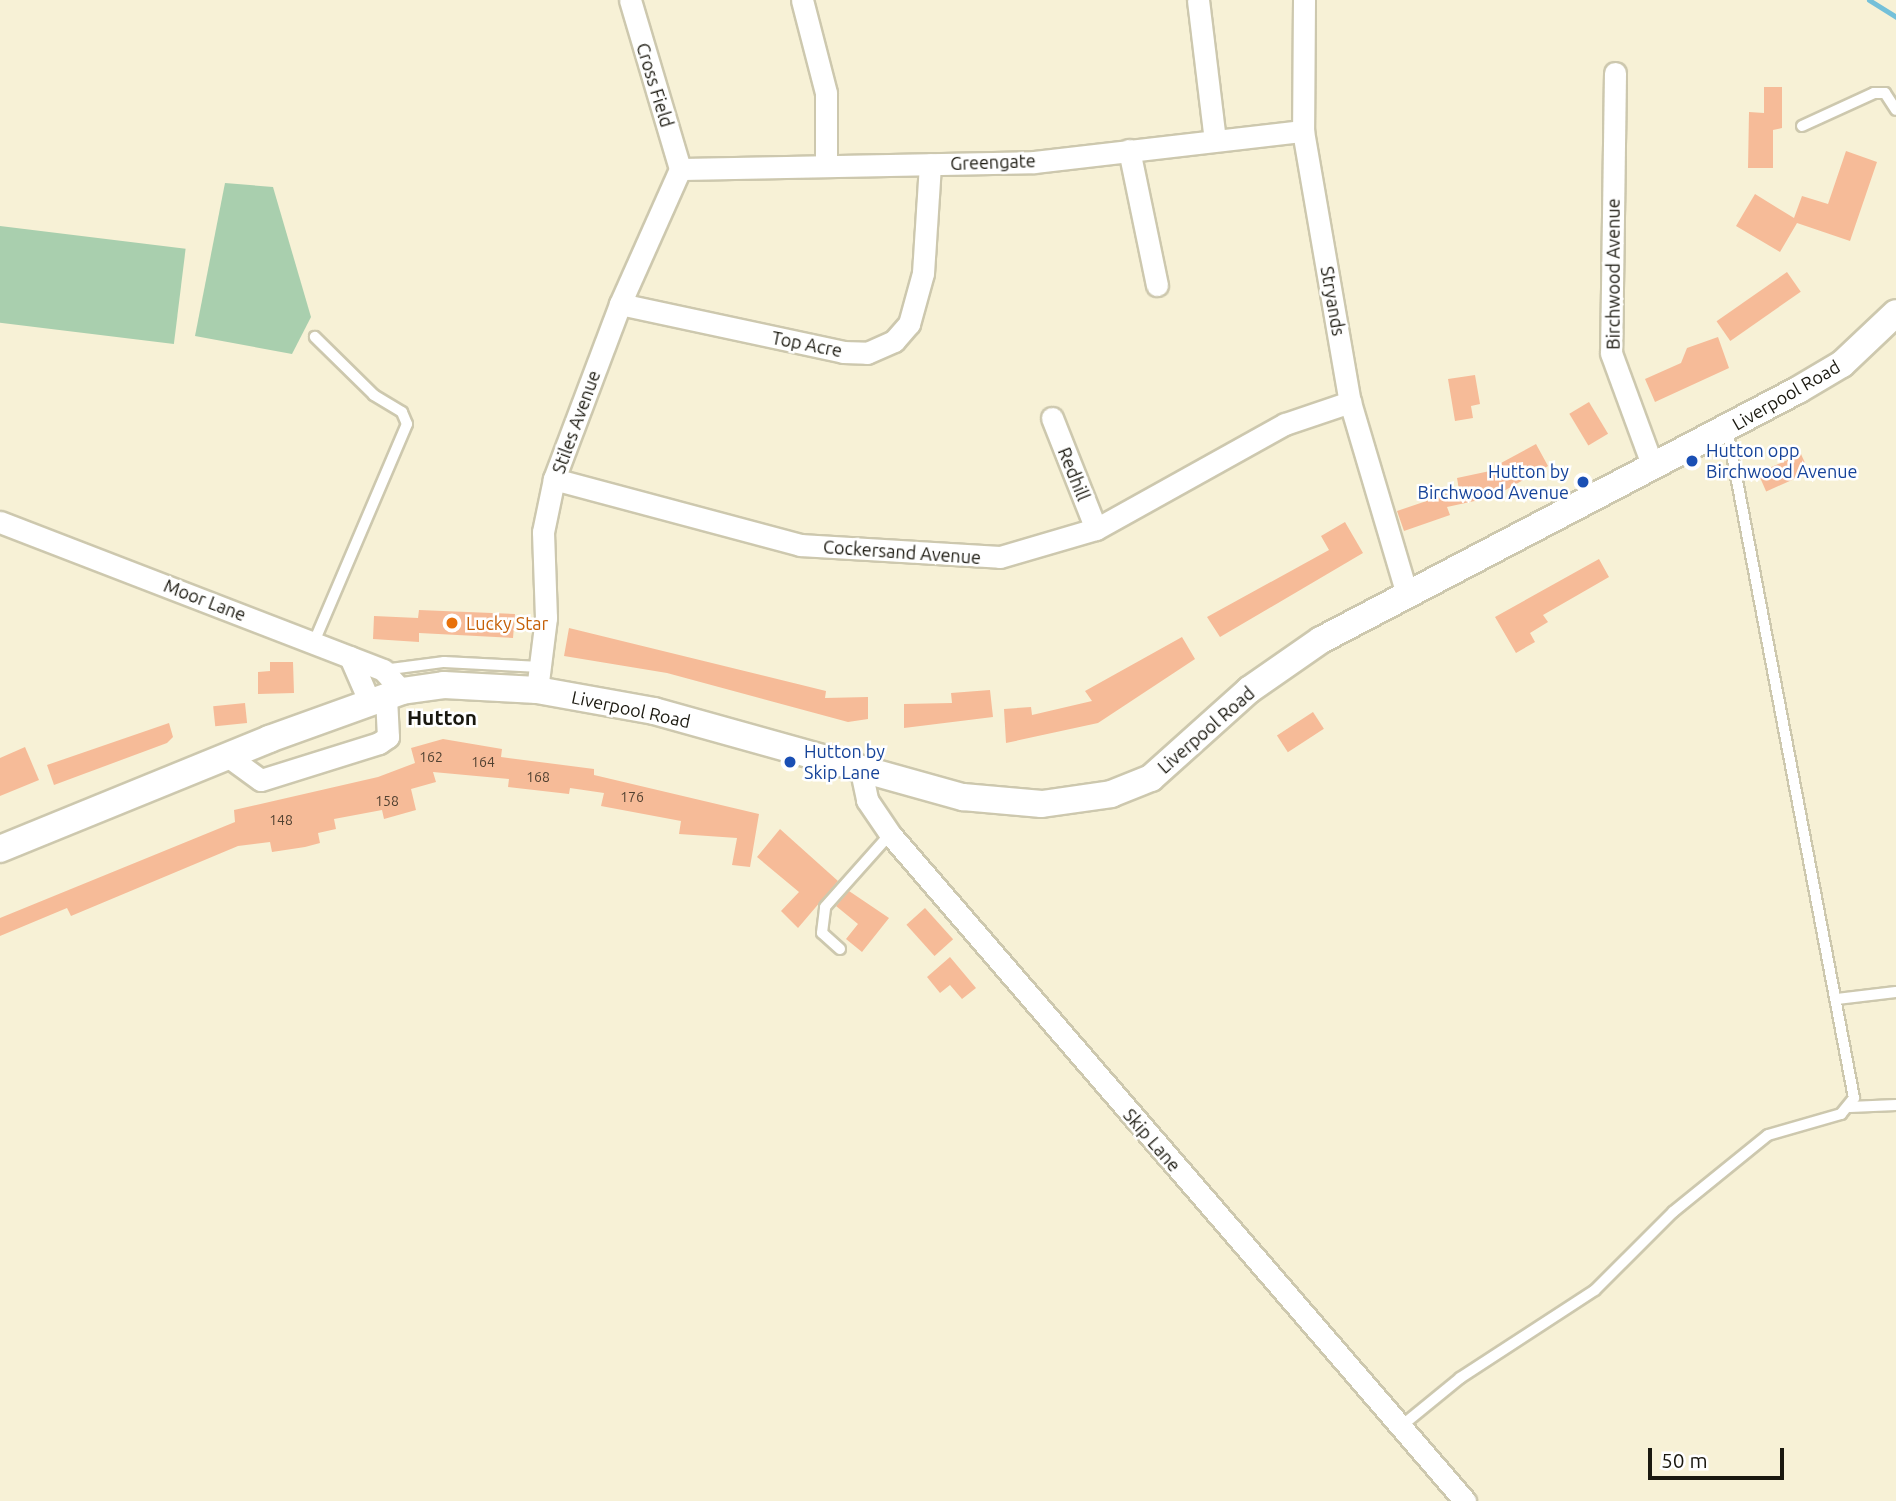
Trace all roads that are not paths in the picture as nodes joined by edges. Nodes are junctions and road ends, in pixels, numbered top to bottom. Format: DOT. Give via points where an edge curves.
graph roads {
  1 [pos="630,0"];
  2 [pos="802,0"];
  3 [pos="1198,0"];
  4 [pos="1304,0"];
  5 [pos="1615,74"];
  6 [pos="1896,110"];
  7 [pos="1802,126"];
  8 [pos="1303,131"];
  9 [pos="1215,140"];
  10 [pos="1129,150"];
  11 [pos="930,164"];
  12 [pos="826,166"];
  13 [pos="680,169"];
  14 [pos="1157,285"];
  15 [pos="620,304"];
  16 [pos="1893,322"];
  17 [pos="315,337"];
  18 [pos="1350,402"];
  19 [pos="1052,418"];
  20 [pos="1727,428"];
  21 [pos="1653,467"];
  22 [pos="554,479"];
  23 [pos="0,522"];
  24 [pos="1096,529"];
  25 [pos="1407,595"];
  26 [pos="314,642"];
  27 [pos="351,657"];
  28 [pos="383,670"];
  29 [pos="539,678"];
  30 [pos="386,697"];
  31 [pos="229,757"];
  32 [pos="860,766"];
  33 [pos="890,834"];
  34 [pos="0,849"];
  35 [pos="840,949"];
  36 [pos="1896,992"];
  37 [pos="1837,999"];
  38 [pos="1896,1105"];
  39 [pos="1850,1107"];
  40 [pos="1399,1428"];
  41 [pos="1465,1501"];
  1 -- 13 [label="street, Cross Field"];
  2 -- 12 [label="street" via="826,93"];
  3 -- 9 [label="street"];
  4 -- 8 [label="street, Stryands"];
  5 -- 21 [label="street, Birchwood Avenue" via="1611,354"];
  6 -- 7 [label="lane" via="1885,93 1874,93"];
  8 -- 9 [label="street, Greengate"];
  8 -- 18 [label="street, Stryands"];
  9 -- 10 [label="street, Greengate"];
  10 -- 11 [label="street, Greengate" via="1034,162"];
  10 -- 14 [label="street"];
  11 -- 12 [label="street, Greengate"];
  11 -- 15 [label="street, Top Acre" via="923,273 909,324 894,341 867,353 843,352"];
  12 -- 13 [label="street, Greengate"];
  13 -- 15 [label="street, Stiles Avenue"];
  15 -- 22 [label="street, Stiles Avenue"];
  16 -- 20 [label="street, Liverpool Road" via="1842,364"];
  17 -- 26 [label="lane" via="374,396 402,412 407,424"];
  18 -- 24 [label="street, Cockersand Avenue" via="1285,425"];
  18 -- 25 [label="street, Stryands"];
  19 -- 24 [label="street, Redhill"];
  20 -- 21 [label="street, Liverpool Road"];
  20 -- 37 [label="lane"];
  21 -- 25 [label="street, Liverpool Road"];
  22 -- 24 [label="street, Cockersand Avenue" via="800,545 960,559 1053,545"];
  22 -- 29 [label="street, Stiles Avenue" via="543,532"];
  23 -- 26 [label="street, Moor Lane"];
  25 -- 32 [label="street, Liverpool Road" via="1321,640 1249,690 1151,778 1111,794 1053,803 995,802"];
  26 -- 27 [label="street, Moor Lane"];
  27 -- 28 [label="street, Moor Lane"];
  27 -- 30 [label="street"];
  28 -- 29 [label="lane" via="444,662"];
  28 -- 30 [label="street, Moor Lane"];
  29 -- 30 [label="street, Liverpool Road" via="444,685"];
  29 -- 32 [label="street, Liverpool Road"];
  30 -- 31 [label="street, Liverpool Road"];
  30 -- 31 [label="street" via="388,737 379,743 261,780"];
  31 -- 34 [label="street, Liverpool Road"];
  32 -- 33 [label="street, Skip Lane" via="867,800"];
  33 -- 35 [label="lane" via="825,907 822,933"];
  33 -- 40 [label="street, Skip Lane"];
  36 -- 37 [label="lane"];
  37 -- 39 [label="lane" via="1854,1098"];
  38 -- 39 [label="lane"];
  39 -- 40 [label="lane" via="1768,1135 1673,1212 1595,1290 1461,1378"];
  40 -- 41 [label="street, Skip Lane"];
}
